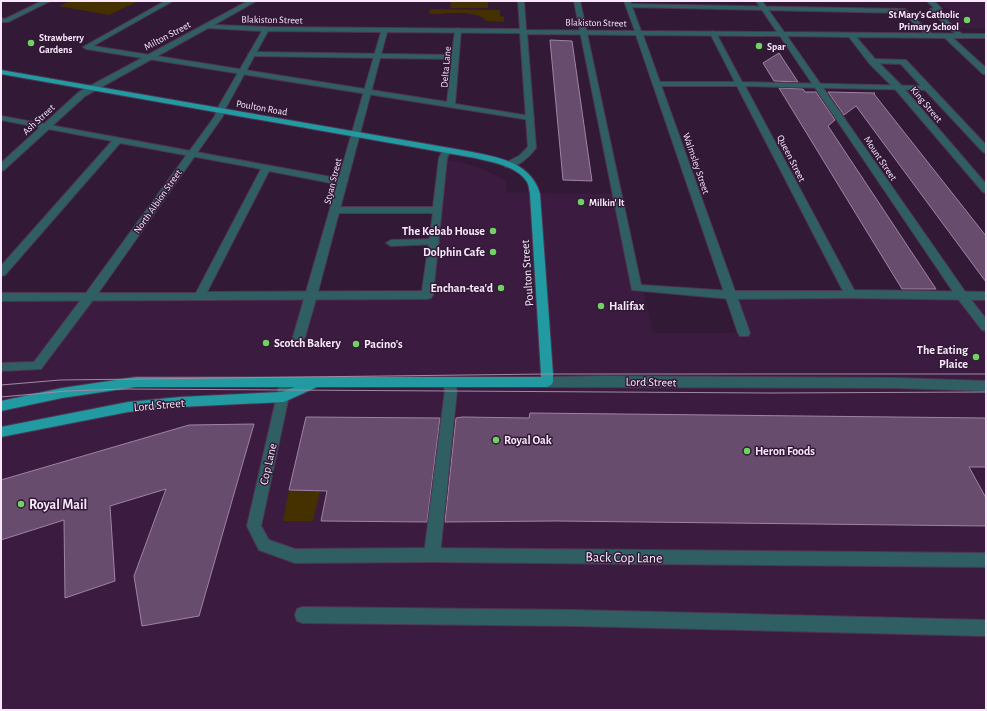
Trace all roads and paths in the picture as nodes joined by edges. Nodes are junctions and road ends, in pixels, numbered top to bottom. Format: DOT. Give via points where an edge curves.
graph roads {
  1 [pos="48,1"];
  2 [pos="170,1"];
  3 [pos="253,1"];
  4 [pos="521,1"];
  5 [pos="577,1"];
  6 [pos="820,1"];
  7 [pos="930,1"];
  8 [pos="628,4"];
  9 [pos="696,4"];
  10 [pos="762,5"];
  11 [pos="828,10"];
  12 [pos="1,20"];
  13 [pos="206,26"];
  14 [pos="266,29"];
  15 [pos="385,29"];
  16 [pos="458,30"];
  17 [pos="523,31"];
  18 [pos="583,31"];
  19 [pos="638,32"];
  20 [pos="713,33"];
  21 [pos="783,34"];
  22 [pos="850,34"];
  23 [pos="931,36"];
  24 [pos="947,36"];
  25 [pos="961,36"];
  26 [pos="986,36"];
  27 [pos="252,54"];
  28 [pos="377,56"];
  29 [pos="148,57"];
  30 [pos="456,57"];
  31 [pos="872,61"];
  32 [pos="1,72"];
  33 [pos="986,72"];
  34 [pos="242,73"];
  35 [pos="658,84"];
  36 [pos="741,84"];
  37 [pos="818,85"];
  38 [pos="898,87"];
  39 [pos="91,88"];
  40 [pos="927,88"];
  41 [pos="367,93"];
  42 [pos="451,106"];
  43 [pos="220,111"];
  44 [pos="1,118"];
  45 [pos="530,118"];
  46 [pos="45,126"];
  47 [pos="356,134"];
  48 [pos="117,141"];
  49 [pos="447,150"];
  50 [pos="986,150"];
  51 [pos="191,154"];
  52 [pos="512,167"];
  53 [pos="1,168"];
  54 [pos="266,168"];
  55 [pos="343,180"];
  56 [pos="986,190"];
  57 [pos="336,210"];
  58 [pos="438,210"];
  59 [pos="434,242"];
  60 [pos="390,243"];
  61 [pos="1,273"];
  62 [pos="850,294"];
  63 [pos="731,295"];
  64 [pos="1,296"];
  65 [pos="90,296"];
  66 [pos="200,296"];
  67 [pos="312,296"];
  68 [pos="962,296"];
  69 [pos="986,296"];
  70 [pos="986,327"];
  71 [pos="744,333"];
  72 [pos="299,337"];
  73 [pos="1,367"];
  74 [pos="286,382"];
  75 [pos="316,382"];
  76 [pos="448,382"];
  77 [pos="547,382"];
  78 [pos="986,386"];
  79 [pos="284,398"];
  80 [pos="1,406"];
  81 [pos="1,432"];
  82 [pos="264,545"];
  83 [pos="432,555"];
  84 [pos="986,560"];
  85 [pos="303,615"];
  86 [pos="986,628"];
  1 -- 12 [label="street"];
  2 -- 29 [label="street" via="86,47"];
  3 -- 13 [label="street, Milton Street"];
  4 -- 17 [label="street"];
  5 -- 18 [label="street"];
  6 -- 11 [label="street"];
  7 -- 25 [label="street" via="940,10 932,10"];
  8 -- 9 [label="street"];
  8 -- 19 [label="street, Walmsley Street"];
  9 -- 10 [label="street"];
  10 -- 11 [label="street"];
  10 -- 21 [label="street, Mount Street"];
  11 -- 23 [label="street" via="904,11"];
  13 -- 14 [label="street, Blakiston Street"];
  13 -- 29 [label="street, Milton Street"];
  14 -- 15 [label="street, Blakiston Street"];
  14 -- 27 [label="street, North Albion Street"];
  15 -- 16 [label="street, Blakiston Street"];
  15 -- 28 [label="street, Styan Street"];
  16 -- 17 [label="street, Blakiston Street"];
  16 -- 30 [label="street, Delta Lane"];
  17 -- 18 [label="street, Blakiston Street"];
  17 -- 45 [label="street"];
  18 -- 19 [label="street, Blakiston Street"];
  18 -- 63 [label="street" via="636,288"];
  19 -- 20 [label="street, Blakiston Street"];
  19 -- 35 [label="street, Walmsley Street"];
  20 -- 21 [label="street, Blakiston Street"];
  20 -- 36 [label="street, Queen Street"];
  21 -- 22 [label="street, Blakiston Street"];
  21 -- 37 [label="street, Mount Street"];
  22 -- 23 [label="street, Blakiston Street"];
  22 -- 31 [label="street, King Street"];
  23 -- 24 [label="street, Blakiston Street"];
  24 -- 25 [label="street, Blakiston Street"];
  24 -- 33 [label="street"];
  25 -- 26 [label="street, Blakiston Street"];
  27 -- 28 [label="street"];
  27 -- 34 [label="street, North Albion Street"];
  28 -- 30 [label="street"];
  28 -- 41 [label="street, Styan Street"];
  29 -- 34 [label="street"];
  29 -- 39 [label="street, Milton Street"];
  30 -- 42 [label="street, Delta Lane"];
  31 -- 38 [label="street, King Street"];
  31 -- 40 [label="street" via="903,62"];
  32 -- 39 [label="main road, Poulton Road"];
  34 -- 41 [label="street"];
  34 -- 43 [label="street, North Albion Street"];
  35 -- 36 [label="street"];
  35 -- 63 [label="street, Walmsley Street"];
  36 -- 37 [label="street"];
  36 -- 62 [label="street, Queen Street"];
  37 -- 38 [label="street"];
  37 -- 68 [label="street, Mount Street"];
  38 -- 40 [label="street"];
  38 -- 56 [label="street, King Street"];
  39 -- 43 [label="main road, Poulton Road"];
  39 -- 46 [label="street, Ash Street"];
  40 -- 50 [label="street"];
  41 -- 42 [label="street"];
  41 -- 47 [label="street, Styan Street"];
  42 -- 45 [label="street"];
  43 -- 47 [label="main road, Poulton Road"];
  43 -- 51 [label="street, North Albion Street"];
  44 -- 46 [label="street"];
  45 -- 52 [label="street" via="532,148"];
  46 -- 48 [label="street"];
  46 -- 53 [label="street, Ash Street"];
  47 -- 49 [label="main road, Poulton Road"];
  47 -- 55 [label="street, Styan Street"];
  48 -- 51 [label="street"];
  48 -- 61 [label="street"];
  49 -- 52 [label="main road, Poulton Road" via="482,156"];
  49 -- 58 [label="street" via="443,158"];
  51 -- 54 [label="street"];
  51 -- 65 [label="street, North Albion Street"];
  52 -- 77 [label="main road, Poulton Street" via="532,182 535,194"];
  54 -- 55 [label="street"];
  54 -- 66 [label="street"];
  55 -- 57 [label="street, Styan Street"];
  57 -- 58 [label="street"];
  57 -- 67 [label="street, Styan Street"];
  58 -- 59 [label="street"];
  59 -- 60 [label="street"];
  59 -- 67 [label="street" via="427,295"];
  62 -- 63 [label="street"];
  62 -- 68 [label="street"];
  63 -- 71 [label="street, Walmsley Street"];
  64 -- 65 [label="street"];
  65 -- 66 [label="street"];
  65 -- 73 [label="street, North Albion Street" via="37,366"];
  66 -- 67 [label="street"];
  67 -- 72 [label="street, Styan Street"];
  68 -- 69 [label="street"];
  68 -- 70 [label="street, Mount Street"];
  74 -- 75 [label="main road, Lord Street"];
  74 -- 79 [label="street, Cop Lane"];
  74 -- 80 [label="main road, Lord Street" via="136,382 62,393"];
  75 -- 76 [label="main road, Lord Street"];
  75 -- 79 [label="main road, Lord Street"];
  76 -- 77 [label="main road, Lord Street"];
  76 -- 83 [label="street" via="451,390"];
  77 -- 78 [label="street, Lord Street" via="889,383"];
  79 -- 81 [label="main road, Lord Street" via="180,402 128,408"];
  79 -- 82 [label="street, Cop Lane" via="254,526"];
  82 -- 83 [label="street, Back Cop Lane" via="295,556"];
  83 -- 84 [label="street, Back Cop Lane"];
  85 -- 86 [label="street" via="576,618"];
}
